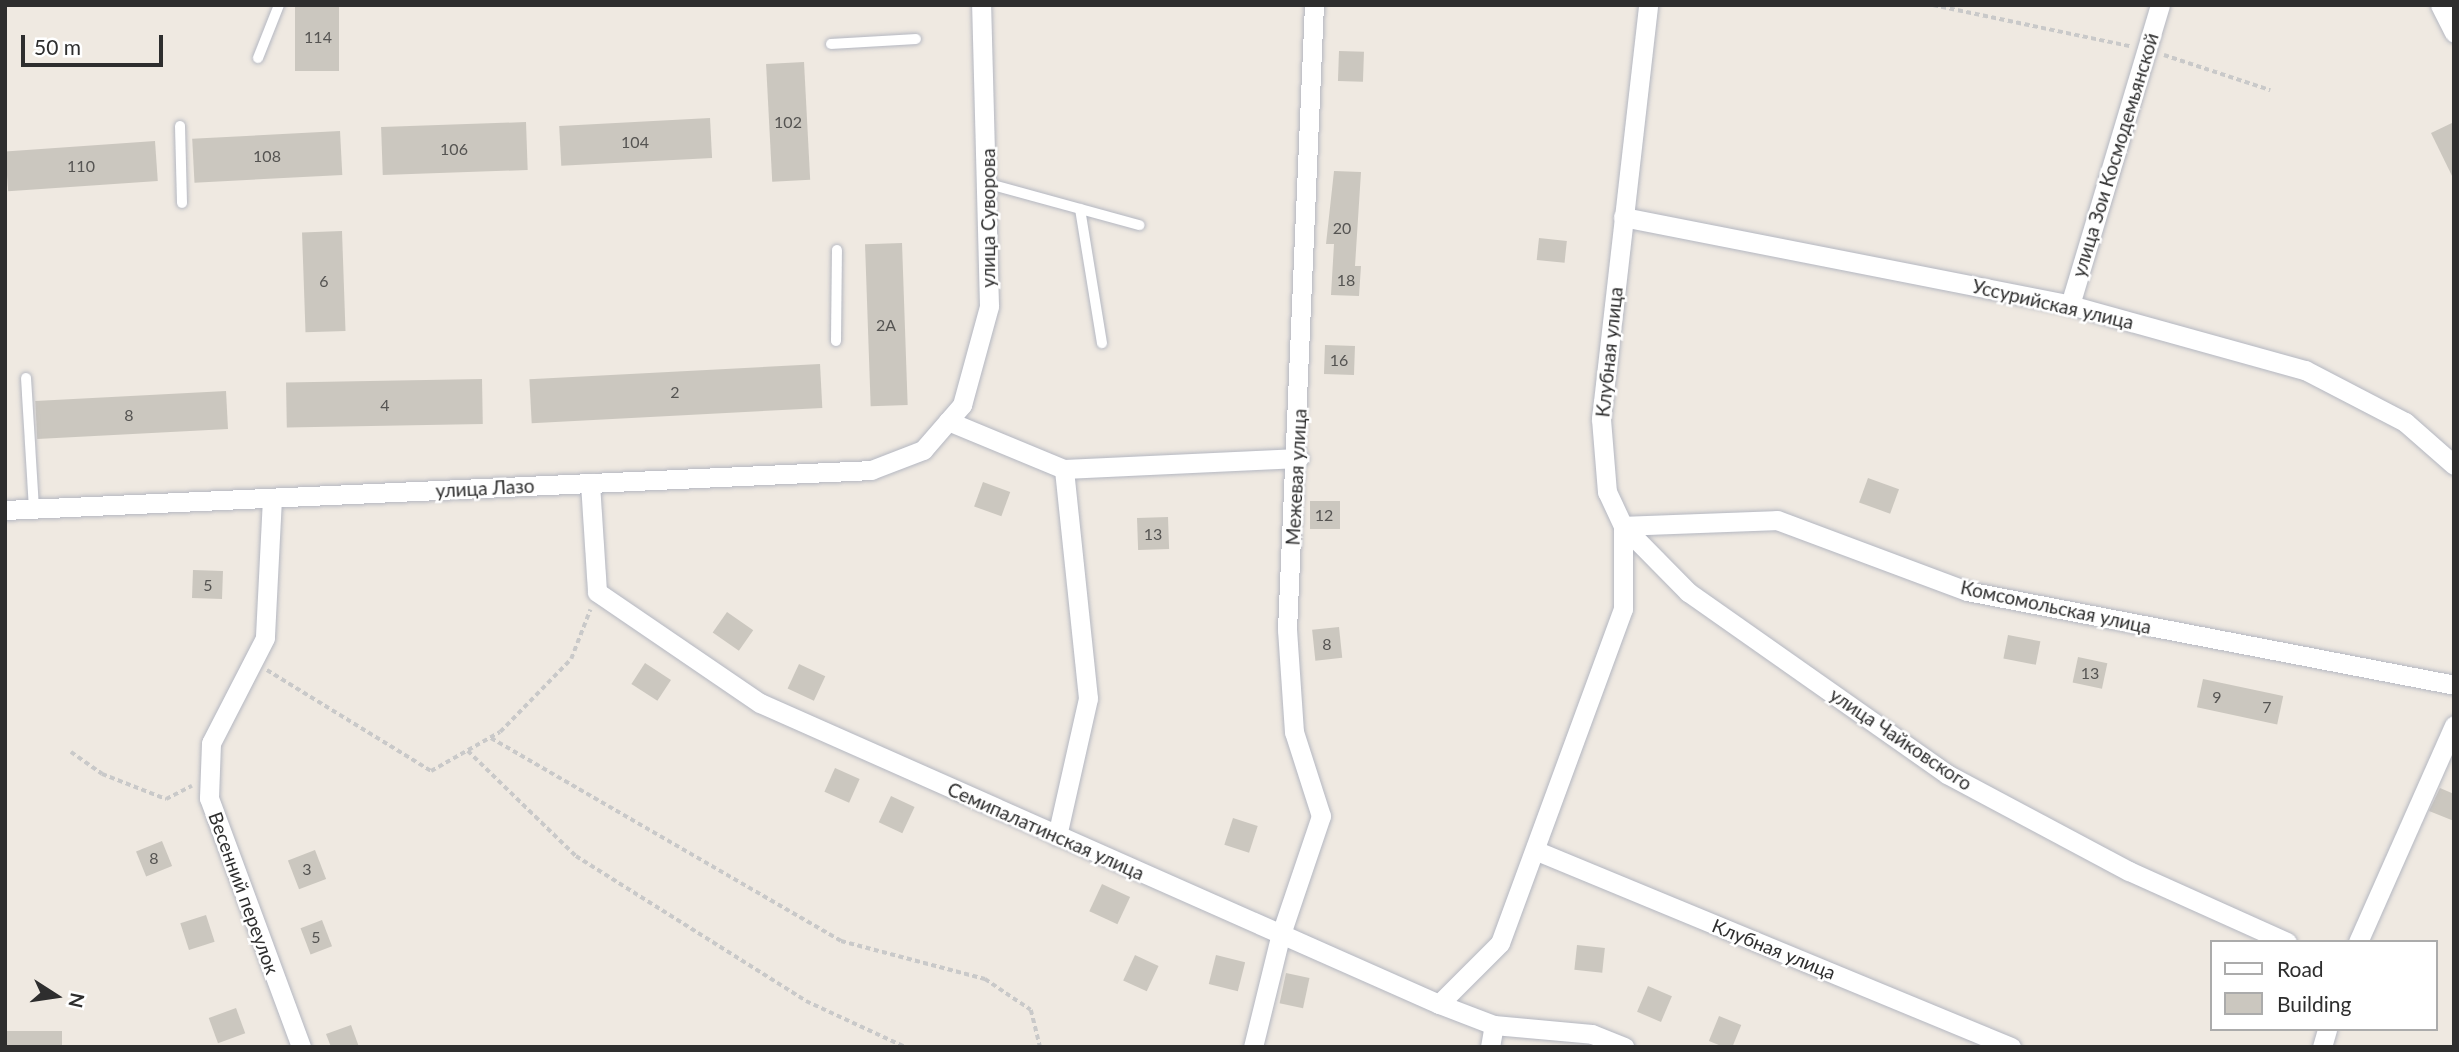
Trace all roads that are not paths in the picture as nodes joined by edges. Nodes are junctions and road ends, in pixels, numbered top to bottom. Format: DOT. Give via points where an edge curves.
graph roads {
  1 [pos="279,5"];
  2 [pos="981,5"];
  3 [pos="1314,5"];
  4 [pos="1648,5"];
  5 [pos="2160,5"];
  6 [pos="2440,5"];
  7 [pos="2454,33"];
  8 [pos="915,38"];
  9 [pos="831,44"];
  10 [pos="258,58"];
  11 [pos="180,126"];
  12 [pos="989,184"];
  13 [pos="182,203"];
  14 [pos="1080,209"];
  15 [pos="1623,217"];
  16 [pos="1139,225"];
  17 [pos="837,250"];
  18 [pos="2070,304"];
  19 [pos="835,341"];
  20 [pos="1102,343"];
  21 [pos="26,377"];
  22 [pos="948,421"];
  23 [pos="1298,458"];
  24 [pos="2454,465"];
  25 [pos="1064,469"];
  26 [pos="590,483"];
  27 [pos="272,498"];
  28 [pos="34,509"];
  29 [pos="5,510"];
  30 [pos="1623,526"];
  31 [pos="2454,685"];
  32 [pos="2454,725"];
  33 [pos="1057,836"];
  34 [pos="1537,851"];
  35 [pos="1280,937"];
  36 [pos="2283,940"];
  37 [pos="2359,940"];
  38 [pos="1439,1004"];
  39 [pos="1494,1025"];
  40 [pos="301,1047"];
  41 [pos="1253,1047"];
  42 [pos="1490,1047"];
  43 [pos="1624,1047"];
  44 [pos="2011,1047"];
  1 -- 10 [label="lane"];
  2 -- 12 [label="street, улица Суворова"];
  3 -- 23 [label="street, Межевая улица"];
  4 -- 15 [label="street, Клубная улица"];
  5 -- 18 [label="street, улица Зои Космодемьянской"];
  6 -- 7 [label="street"];
  8 -- 9 [label="lane"];
  11 -- 13 [label="lane"];
  12 -- 14 [label="lane"];
  12 -- 22 [label="street, улица Суворова" via="989,306 962,405"];
  14 -- 16 [label="lane"];
  14 -- 20 [label="lane"];
  15 -- 18 [label="street, Уссурийская улица"];
  15 -- 30 [label="street, Клубная улица" via="1601,419 1607,492"];
  17 -- 19 [label="lane"];
  18 -- 24 [label="street, Уссурийская улица" via="2305,370 2405,422"];
  21 -- 28 [label="lane"];
  22 -- 25 [label="street"];
  22 -- 26 [label="street, улица Лазо" via="923,450 871,470"];
  23 -- 25 [label="street"];
  23 -- 35 [label="street, Межевая улица" via="1287,630 1294,732 1321,816"];
  25 -- 33 [label="street" via="1088,698"];
  26 -- 27 [label="street, улица Лазо"];
  26 -- 33 [label="street, Семипалатинская улица" via="597,592 760,703"];
  27 -- 28 [label="street, улица Лазо"];
  27 -- 40 [label="street, Весенний переулок" via="265,638 211,743 209,798"];
  28 -- 29 [label="street, улица Лазо"];
  30 -- 31 [label="street, Комсомольская улица" via="1777,520 1967,591"];
  30 -- 34 [label="street, Клубная улица" via="1623,609"];
  30 -- 36 [label="street, улица Чайковского" via="1688,592 1947,774 2129,871"];
  32 -- 37 [label="street"];
  33 -- 35 [label="street, Семипалатинская улица"];
  34 -- 38 [label="street, Клубная улица" via="1500,943"];
  34 -- 44 [label="street, Клубная улица"];
  35 -- 38 [label="street, Семипалатинская улица"];
  35 -- 41 [label="street"];
  38 -- 39 [label="street, Семипалатинская улица"];
  39 -- 42 [label="street"];
  39 -- 43 [label="street, Семипалатинская улица" via="1592,1034"];
}
